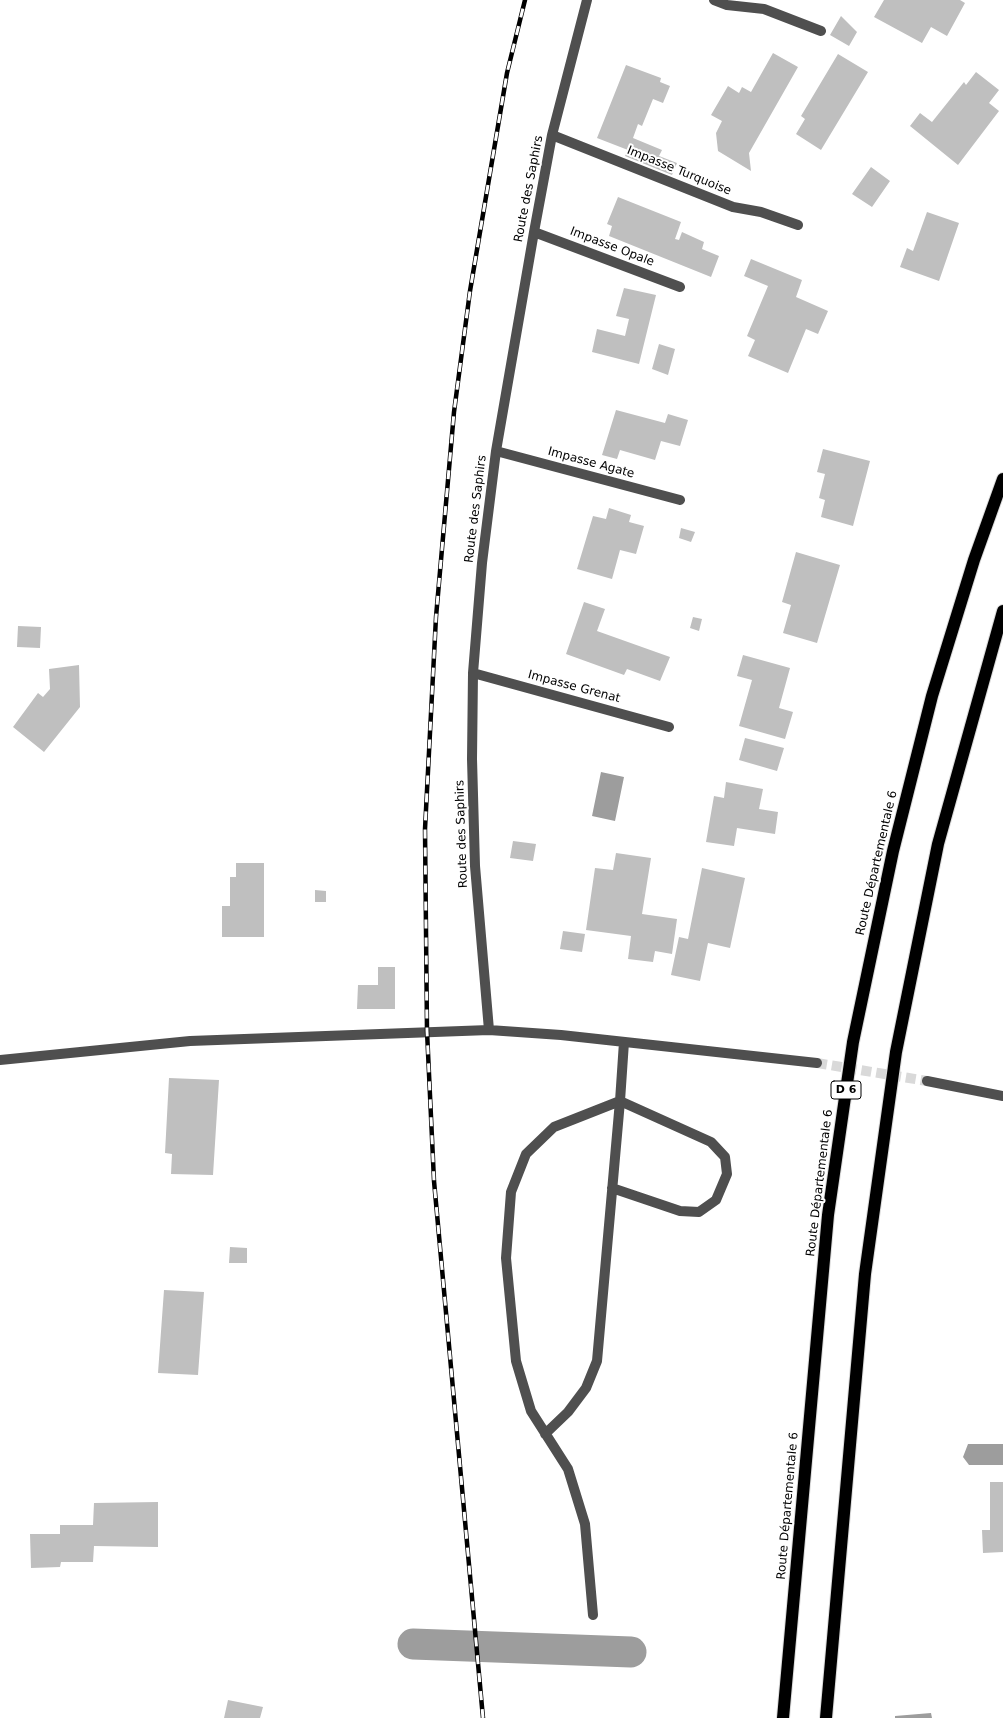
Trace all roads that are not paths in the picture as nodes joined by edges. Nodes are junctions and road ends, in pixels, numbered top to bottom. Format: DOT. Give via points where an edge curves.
graph roads {
  1 [pos="588,0"];
  2 [pos="714,0"];
  3 [pos="821,31"];
  4 [pos="552,135"];
  5 [pos="798,225"];
  6 [pos="534,232"];
  7 [pos="680,287"];
  8 [pos="496,451"];
  9 [pos="1003,479"];
  10 [pos="680,500"];
  11 [pos="1003,611"];
  12 [pos="473,672"];
  13 [pos="669,727"];
  14 [pos="488,1030"];
  15 [pos="624,1042"];
  16 [pos="0,1060"];
  17 [pos="817,1063"];
  18 [pos="927,1081"];
  19 [pos="1003,1096"];
  20 [pos="620,1101"];
  21 [pos="612,1188"];
  22 [pos="545,1434"];
  23 [pos="592,1614"];
  24 [pos="783,1718"];
  25 [pos="826,1718"];
  1 -- 4 [label="street, Route des Saphirs"];
  2 -- 3 [label="street" via="727,5 764,9"];
  4 -- 5 [label="street, Impasse Turquoise" via="733,207 761,212"];
  4 -- 6 [label="street, Route des Saphirs"];
  6 -- 7 [label="street, Impasse Opale"];
  6 -- 8 [label="street, Route des Saphirs"];
  8 -- 10 [label="street, Impasse Agate"];
  8 -- 12 [label="street, Route des Saphirs" via="482,563"];
  9 -- 24 [label="highway, Route Départementale 6 / D 6" via="974,560 932,696 893,851 853,1042 828,1216"];
  11 -- 25 [label="highway" via="938,844 896,1052 865,1274"];
  12 -- 13 [label="street, Impasse Grenat"];
  12 -- 14 [label="street, Route des Saphirs" via="475,866"];
  14 -- 15 [label="street"];
  14 -- 16 [label="street" via="190,1041"];
  15 -- 17 [label="street"];
  15 -- 20 [label="street"];
  18 -- 19 [label="street"];
  20 -- 21 [label="street"];
  20 -- 21 [label="street" via="711,1142 726,1157 727,1174 716,1200 699,1212 680,1211"];
  20 -- 22 [label="street" via="554,1126 526,1154 511,1192 506,1258 516,1361 531,1411"];
  21 -- 22 [label="street" via="597,1361 586,1388 568,1412"];
  22 -- 23 [label="street" via="568,1469 585,1524"];
}
